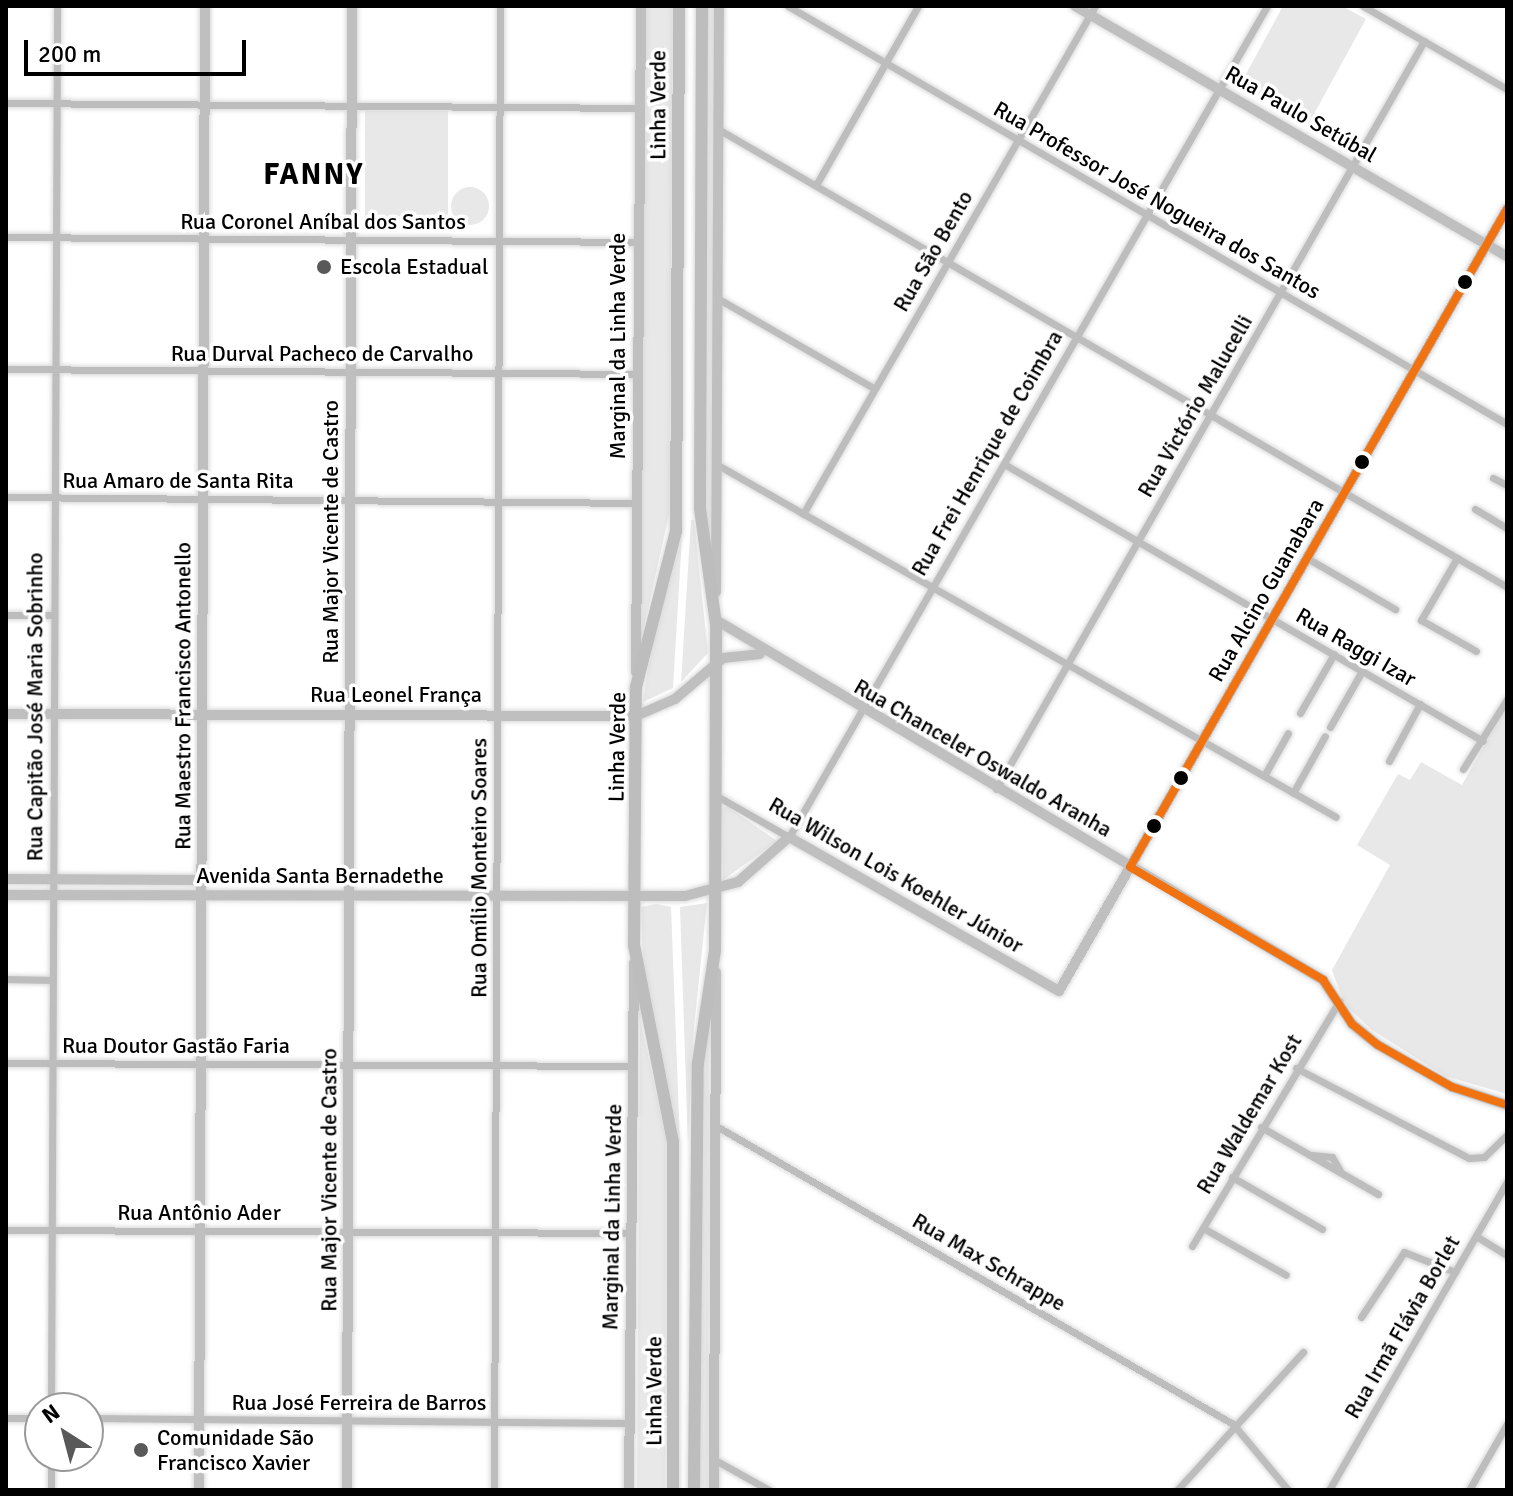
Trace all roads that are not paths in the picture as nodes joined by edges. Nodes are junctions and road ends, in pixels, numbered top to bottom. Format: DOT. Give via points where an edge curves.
graph roads {
  1 [pos="57,6"];
  2 [pos="205,6"];
  3 [pos="352,6"];
  4 [pos="500,6"];
  5 [pos="641,6"];
  6 [pos="679,6"];
  7 [pos="702,6"];
  8 [pos="719,6"];
  9 [pos="788,6"];
  10 [pos="918,6"];
  11 [pos="1075,6"];
  12 [pos="1267,6"];
  13 [pos="1363,6"];
  14 [pos="1092,10"];
  15 [pos="1424,41"];
  16 [pos="886,63"];
  17 [pos="1507,89"];
  18 [pos="1219,90"];
  19 [pos="6,103"];
  20 [pos="56,104"];
  21 [pos="205,105"];
  22 [pos="352,106"];
  23 [pos="500,107"];
  24 [pos="640,108"];
  25 [pos="718,129"];
  26 [pos="1018,140"];
  27 [pos="1352,167"];
  28 [pos="816,185"];
  29 [pos="1507,209"];
  30 [pos="1147,215"];
  31 [pos="6,237"];
  32 [pos="56,238"];
  33 [pos="204,239"];
  34 [pos="351,240"];
  35 [pos="499,241"];
  36 [pos="639,242"];
  37 [pos="1486,245"];
  38 [pos="1507,256"];
  39 [pos="948,262"];
  40 [pos="1281,292"];
  41 [pos="717,298"];
  42 [pos="1077,337"];
  43 [pos="6,369"];
  44 [pos="55,370"];
  45 [pos="1414,370"];
  46 [pos="204,371"];
  47 [pos="351,372"];
  48 [pos="499,373"];
  49 [pos="638,374"];
  50 [pos="875,389"];
  51 [pos="1210,415"];
  52 [pos="1507,424"];
  53 [pos="716,464"];
  54 [pos="1004,464"];
  55 [pos="1493,478"];
  56 [pos="1507,485"];
  57 [pos="1344,493"];
  58 [pos="6,497"];
  59 [pos="54,498"];
  60 [pos="203,499"];
  61 [pos="351,500"];
  62 [pos="498,501"];
  63 [pos="638,503"];
  64 [pos="1475,509"];
  65 [pos="803,514"];
  66 [pos="1507,528"];
  67 [pos="1138,541"];
  68 [pos="1307,558"];
  69 [pos="1457,558"];
  70 [pos="1507,587"];
  71 [pos="932,588"];
  72 [pos="1395,609"];
  73 [pos="6,615"];
  74 [pos="54,615"];
  75 [pos="1272,619"];
  76 [pos="716,624"];
  77 [pos="1476,651"];
  78 [pos="1334,654"];
  79 [pos="765,655"];
  80 [pos="713,664"];
  81 [pos="1066,666"];
  82 [pos="1362,671"];
  83 [pos="636,687"];
  84 [pos="1507,699"];
  85 [pos="1420,704"];
  86 [pos="862,710"];
  87 [pos="1300,713"];
  88 [pos="6,714"];
  89 [pos="53,714"];
  90 [pos="202,714"];
  91 [pos="350,715"];
  92 [pos="497,715"];
  93 [pos="636,716"];
  94 [pos="1330,727"];
  95 [pos="1288,733"];
  96 [pos="1325,736"];
  97 [pos="1202,740"];
  98 [pos="1483,741"];
  99 [pos="1389,761"];
  100 [pos="1463,769"];
  101 [pos="1264,776"];
  102 [pos="996,789"];
  103 [pos="1293,793"];
  104 [pos="713,794"];
  105 [pos="1336,817"];
  106 [pos="789,837"];
  107 [pos="1130,867"];
  108 [pos="6,879"];
  109 [pos="53,879"];
  110 [pos="202,880"];
  111 [pos="714,892"];
  112 [pos="6,895"];
  113 [pos="53,895"];
  114 [pos="202,896"];
  115 [pos="350,896"];
  116 [pos="496,896"];
  117 [pos="635,897"];
  118 [pos="634,945"];
  119 [pos="715,950"];
  120 [pos="6,979"];
  121 [pos="52,980"];
  122 [pos="1059,991"];
  123 [pos="1339,1001"];
  124 [pos="6,1063"];
  125 [pos="52,1063"];
  126 [pos="201,1064"];
  127 [pos="349,1065"];
  128 [pos="496,1066"];
  129 [pos="633,1066"];
  130 [pos="1296,1068"];
  131 [pos="1507,1105"];
  132 [pos="718,1127"];
  133 [pos="1261,1127"];
  134 [pos="1507,1135"];
  135 [pos="1232,1177"];
  136 [pos="1507,1182"];
  137 [pos="1378,1194"];
  138 [pos="1203,1228"];
  139 [pos="1322,1229"];
  140 [pos="6,1230"];
  141 [pos="52,1230"];
  142 [pos="200,1231"];
  143 [pos="349,1232"];
  144 [pos="495,1232"];
  145 [pos="632,1233"];
  146 [pos="1476,1236"];
  147 [pos="1192,1246"];
  148 [pos="1507,1255"];
  149 [pos="1455,1272"];
  150 [pos="1286,1275"];
  151 [pos="1361,1317"];
  152 [pos="1303,1352"];
  153 [pos="51,1392"];
  154 [pos="104,1418"];
  155 [pos="200,1419"];
  156 [pos="348,1421"];
  157 [pos="495,1422"];
  158 [pos="630,1423"];
  159 [pos="1233,1424"];
  160 [pos="1507,1424"];
  161 [pos="715,1460"];
  162 [pos="1175,1488"];
  163 [pos="199,1490"];
  164 [pos="347,1490"];
  165 [pos="494,1490"];
  166 [pos="629,1490"];
  167 [pos="673,1490"];
  168 [pos="694,1490"];
  169 [pos="714,1490"];
  170 [pos="769,1490"];
  171 [pos="1288,1490"];
  172 [pos="1329,1490"];
  173 [pos="1469,1490"];
  1 -- 20 [label="street, Rua Capitão José Maria Sobrinho"];
  2 -- 21 [label="main road, Rua Maestro Francisco Antonello"];
  3 -- 22 [label="main road, Rua Major Vicente de Castro"];
  4 -- 23 [label="street, Rua Omílio Monteiro Soares"];
  5 -- 24 [label="main road, Marginal da Linha Verde"];
  6 -- 83 [label="highway, Linha Verde" via="676,531"];
  7 -- 76 [label="highway, Linha Verde" via="700,508"];
  8 -- 25 [label="main road"];
  9 -- 16 [label="street, Rua Professor José Nogueira dos Santos"];
  10 -- 16 [label="street"];
  11 -- 14 [label="main road, Rua Paulo Setúbal"];
  12 -- 18 [label="street, Rua Frei Henrique de Coimbra"];
  13 -- 15 [label="street"];
  14 -- 18 [label="main road, Rua Paulo Setúbal"];
  14 -- 26 [label="street, Rua São Bento"];
  15 -- 17 [label="street"];
  15 -- 27 [label="street, Rua Victório Malucelli"];
  16 -- 26 [label="street, Rua Professor José Nogueira dos Santos"];
  16 -- 28 [label="street"];
  18 -- 27 [label="main road, Rua Paulo Setúbal"];
  18 -- 30 [label="street, Rua Frei Henrique de Coimbra"];
  19 -- 20 [label="street"];
  20 -- 21 [label="street"];
  20 -- 32 [label="street, Rua Capitão José Maria Sobrinho"];
  21 -- 22 [label="street"];
  21 -- 33 [label="main road, Rua Maestro Francisco Antonello"];
  22 -- 23 [label="street"];
  22 -- 34 [label="main road, Rua Major Vicente de Castro"];
  23 -- 24 [label="street"];
  23 -- 35 [label="street, Rua Omílio Monteiro Soares"];
  24 -- 36 [label="main road, Marginal da Linha Verde"];
  25 -- 28 [label="street"];
  25 -- 41 [label="main road"];
  26 -- 30 [label="street, Rua Professor José Nogueira dos Santos"];
  26 -- 39 [label="street, Rua São Bento"];
  27 -- 37 [label="main road, Rua Paulo Setúbal"];
  27 -- 40 [label="street, Rua Victório Malucelli"];
  28 -- 39 [label="street"];
  29 -- 37 [label="main road, Rua Alcino Guanabara"];
  30 -- 40 [label="street, Rua Professor José Nogueira dos Santos"];
  30 -- 42 [label="street, Rua Frei Henrique de Coimbra"];
  31 -- 32 [label="street, Rua Coronel Aníbal dos Santos"];
  32 -- 33 [label="street, Rua Coronel Aníbal dos Santos"];
  32 -- 44 [label="street, Rua Capitão José Maria Sobrinho"];
  33 -- 34 [label="street, Rua Coronel Aníbal dos Santos"];
  33 -- 46 [label="main road, Rua Maestro Francisco Antonello"];
  34 -- 35 [label="street, Rua Coronel Aníbal dos Santos"];
  34 -- 47 [label="main road, Rua Major Vicente de Castro"];
  35 -- 36 [label="street, Rua Coronel Aníbal dos Santos"];
  35 -- 48 [label="street, Rua Omílio Monteiro Soares"];
  36 -- 49 [label="main road, Marginal da Linha Verde"];
  37 -- 38 [label="main road, Rua Paulo Setúbal"];
  37 -- 45 [label="main road, Rua Alcino Guanabara"];
  39 -- 42 [label="street"];
  39 -- 50 [label="street, Rua São Bento"];
  40 -- 45 [label="street, Rua Professor José Nogueira dos Santos"];
  40 -- 51 [label="street, Rua Victório Malucelli"];
  41 -- 50 [label="street"];
  41 -- 53 [label="main road"];
  42 -- 51 [label="street"];
  42 -- 54 [label="street, Rua Frei Henrique de Coimbra"];
  43 -- 44 [label="street, Rua Durval Pacheco de Carvalho"];
  44 -- 46 [label="street, Rua Durval Pacheco de Carvalho"];
  44 -- 59 [label="street, Rua Capitão José Maria Sobrinho"];
  45 -- 52 [label="street, Rua Professor José Nogueira dos Santos"];
  45 -- 57 [label="main road, Rua Alcino Guanabara"];
  46 -- 47 [label="street, Rua Durval Pacheco de Carvalho"];
  46 -- 60 [label="main road, Rua Maestro Francisco Antonello"];
  47 -- 48 [label="street, Rua Durval Pacheco de Carvalho"];
  47 -- 61 [label="main road, Rua Major Vicente de Castro"];
  48 -- 49 [label="street, Rua Durval Pacheco de Carvalho"];
  48 -- 62 [label="street, Rua Omílio Monteiro Soares"];
  49 -- 63 [label="main road, Marginal da Linha Verde"];
  50 -- 65 [label="street, Rua São Bento"];
  51 -- 57 [label="street"];
  51 -- 67 [label="street, Rua Victório Malucelli"];
  53 -- 65 [label="street"];
  53 -- 76 [label="main road"];
  54 -- 67 [label="street, Rua Raggi Izar"];
  54 -- 71 [label="street, Rua Frei Henrique de Coimbra"];
  55 -- 56 [label="street"];
  57 -- 68 [label="main road, Rua Alcino Guanabara"];
  57 -- 69 [label="street"];
  58 -- 59 [label="street, Rua Amaro de Santa Rita"];
  59 -- 60 [label="street, Rua Amaro de Santa Rita"];
  59 -- 74 [label="street, Rua Capitão José Maria Sobrinho"];
  60 -- 61 [label="street, Rua Amaro de Santa Rita"];
  60 -- 90 [label="main road, Rua Maestro Francisco Antonello"];
  61 -- 62 [label="street, Rua Amaro de Santa Rita"];
  61 -- 91 [label="main road, Rua Major Vicente de Castro"];
  62 -- 63 [label="street, Rua Amaro de Santa Rita"];
  62 -- 92 [label="street, Rua Omílio Monteiro Soares"];
  63 -- 83 [label="main road, Marginal da Linha Verde"];
  64 -- 66 [label="street"];
  65 -- 71 [label="street"];
  67 -- 75 [label="street, Rua Raggi Izar"];
  67 -- 81 [label="street, Rua Victório Malucelli"];
  68 -- 72 [label="street"];
  68 -- 75 [label="main road, Rua Alcino Guanabara"];
  69 -- 70 [label="street"];
  69 -- 77 [label="street" via="1421,620"];
  71 -- 81 [label="street"];
  71 -- 86 [label="street, Rua Frei Henrique de Coimbra"];
  73 -- 74 [label="street"];
  74 -- 89 [label="street, Rua Capitão José Maria Sobrinho"];
  75 -- 78 [label="street, Rua Raggi Izar"];
  75 -- 97 [label="main road, Rua Alcino Guanabara"];
  76 -- 79 [label="main road, Rua Chanceler Oswaldo Aranha"];
  76 -- 80 [label="highway, Linha Verde"];
  78 -- 82 [label="street, Rua Raggi Izar"];
  78 -- 87 [label="street"];
  79 -- 80 [label="main road, Rua Leonel França" via="734,654"];
  79 -- 86 [label="main road, Rua Chanceler Oswaldo Aranha"];
  80 -- 93 [label="main road, Rua Leonel França" via="675,699"];
  80 -- 104 [label="highway, Linha Verde"];
  81 -- 97 [label="street"];
  81 -- 102 [label="street, Rua Victório Malucelli"];
  82 -- 85 [label="street, Rua Raggi Izar"];
  82 -- 94 [label="street"];
  83 -- 93 [label="highway, Linha Verde"];
  84 -- 98 [label="street"];
  85 -- 98 [label="street, Rua Raggi Izar"];
  85 -- 99 [label="street"];
  86 -- 102 [label="main road, Rua Chanceler Oswaldo Aranha"];
  86 -- 106 [label="street, Rua Frei Henrique de Coimbra"];
  88 -- 89 [label="main road, Rua Leonel França"];
  89 -- 90 [label="main road, Rua Leonel França"];
  89 -- 109 [label="street, Rua Capitão José Maria Sobrinho"];
  90 -- 91 [label="main road, Rua Leonel França"];
  90 -- 110 [label="main road, Rua Maestro Francisco Antonello"];
  91 -- 92 [label="main road, Rua Leonel França"];
  91 -- 115 [label="main road, Rua Major Vicente de Castro"];
  92 -- 93 [label="main road, Rua Leonel França"];
  92 -- 116 [label="street, Rua Omílio Monteiro Soares"];
  93 -- 117 [label="highway, Linha Verde"];
  95 -- 101 [label="street"];
  96 -- 103 [label="street"];
  97 -- 101 [label="street"];
  97 -- 107 [label="main road, Rua Alcino Guanabara"];
  98 -- 100 [label="street"];
  101 -- 103 [label="street"];
  102 -- 107 [label="main road, Rua Chanceler Oswaldo Aranha"];
  103 -- 105 [label="street"];
  104 -- 106 [label="street, Rua Wilson Lois Koehler Júnior"];
  104 -- 111 [label="highway, Linha Verde"];
  106 -- 111 [label="main road, Rua Frei Henrique de Coimbra" via="761,867"];
  106 -- 122 [label="main road, Rua Wilson Lois Koehler Júnior"];
  107 -- 122 [label="main road, Rua Alcino Guanabara"];
  107 -- 123 [label="main road, Rua Chanceler Oswaldo Aranha" via="1323,980"];
  108 -- 109 [label="main road, Avenida Santa Bernadethe"];
  109 -- 110 [label="main road, Avenida Santa Bernadethe"];
  109 -- 113 [label="street, Rua Capitão José Maria Sobrinho"];
  110 -- 114 [label="main road, Rua Maestro Francisco Antonello"];
  111 -- 117 [label="main road, Avenida Santa Bernadethe"];
  111 -- 119 [label="highway, Linha Verde"];
  112 -- 113 [label="main road, Avenida Santa Bernadethe"];
  113 -- 114 [label="main road, Avenida Santa Bernadethe"];
  113 -- 121 [label="street, Rua Capitão José Maria Sobrinho"];
  114 -- 115 [label="main road, Avenida Santa Bernadethe"];
  114 -- 126 [label="main road, Rua Maestro Francisco Antonello"];
  115 -- 116 [label="main road, Avenida Santa Bernadethe"];
  115 -- 127 [label="main road, Rua Major Vicente de Castro"];
  116 -- 117 [label="main road, Avenida Santa Bernadethe"];
  116 -- 128 [label="street, Rua Omílio Monteiro Soares"];
  117 -- 118 [label="highway, Linha Verde"];
  118 -- 129 [label="main road, Marginal da Linha Verde"];
  118 -- 167 [label="highway, Linha Verde" via="673,1142"];
  119 -- 132 [label="main road"];
  119 -- 168 [label="highway, Linha Verde" via="698,1063"];
  120 -- 121 [label="street"];
  121 -- 125 [label="street, Rua Capitão José Maria Sobrinho"];
  123 -- 130 [label="street, Rua Waldemar Kost"];
  123 -- 131 [label="main road, Rua Chanceler Oswaldo Aranha" via="1378,1045 1452,1087"];
  124 -- 125 [label="street, Rua Doutor Gastão Faria"];
  125 -- 126 [label="street, Rua Doutor Gastão Faria"];
  125 -- 141 [label="street, Rua Capitão José Maria Sobrinho"];
  126 -- 127 [label="street, Rua Doutor Gastão Faria"];
  126 -- 142 [label="main road, Rua Maestro Francisco Antonello"];
  127 -- 128 [label="street, Rua Doutor Gastão Faria"];
  127 -- 143 [label="main road, Rua Major Vicente de Castro"];
  128 -- 129 [label="street, Rua Doutor Gastão Faria"];
  128 -- 144 [label="street, Rua Omílio Monteiro Soares"];
  129 -- 145 [label="main road, Marginal da Linha Verde"];
  130 -- 133 [label="street, Rua Waldemar Kost"];
  130 -- 134 [label="street" via="1474,1160"];
  132 -- 159 [label="street, Rua Max Schrappe"];
  132 -- 161 [label="main road"];
  133 -- 135 [label="street, Rua Waldemar Kost"];
  133 -- 137 [label="street"];
  135 -- 138 [label="street, Rua Waldemar Kost"];
  135 -- 139 [label="street"];
  136 -- 146 [label="street, Rua Irmã Flávia Borlet"];
  138 -- 147 [label="street, Rua Waldemar Kost"];
  138 -- 150 [label="street"];
  140 -- 141 [label="street, Rua Antônio Ader"];
  141 -- 142 [label="street, Rua Antônio Ader"];
  141 -- 153 [label="street, Rua Capitão José Maria Sobrinho"];
  142 -- 143 [label="street, Rua Antônio Ader"];
  142 -- 155 [label="main road, Rua Maestro Francisco Antonello"];
  143 -- 144 [label="street, Rua Antônio Ader"];
  143 -- 156 [label="main road, Rua Major Vicente de Castro"];
  144 -- 145 [label="street, Rua Antônio Ader"];
  144 -- 157 [label="street, Rua Omílio Monteiro Soares"];
  145 -- 158 [label="main road, Marginal da Linha Verde"];
  146 -- 148 [label="street"];
  146 -- 149 [label="street, Rua Irmã Flávia Borlet"];
  149 -- 151 [label="street" via="1404,1252"];
  149 -- 172 [label="street, Rua Irmã Flávia Borlet"];
  152 -- 159 [label="street"];
  154 -- 155 [label="street, Rua José Ferreira de Barros"];
  155 -- 156 [label="street, Rua José Ferreira de Barros"];
  155 -- 163 [label="main road, Rua Maestro Francisco Antonello"];
  156 -- 157 [label="street, Rua José Ferreira de Barros"];
  156 -- 164 [label="main road, Rua Major Vicente de Castro"];
  157 -- 158 [label="street, Rua José Ferreira de Barros"];
  157 -- 165 [label="street, Rua Omílio Monteiro Soares"];
  158 -- 166 [label="main road, Marginal da Linha Verde"];
  159 -- 162 [label="street"];
  159 -- 171 [label="street, Rua Max Schrappe"];
  160 -- 173 [label="street"];
  161 -- 169 [label="main road"];
  161 -- 170 [label="street"];
}
